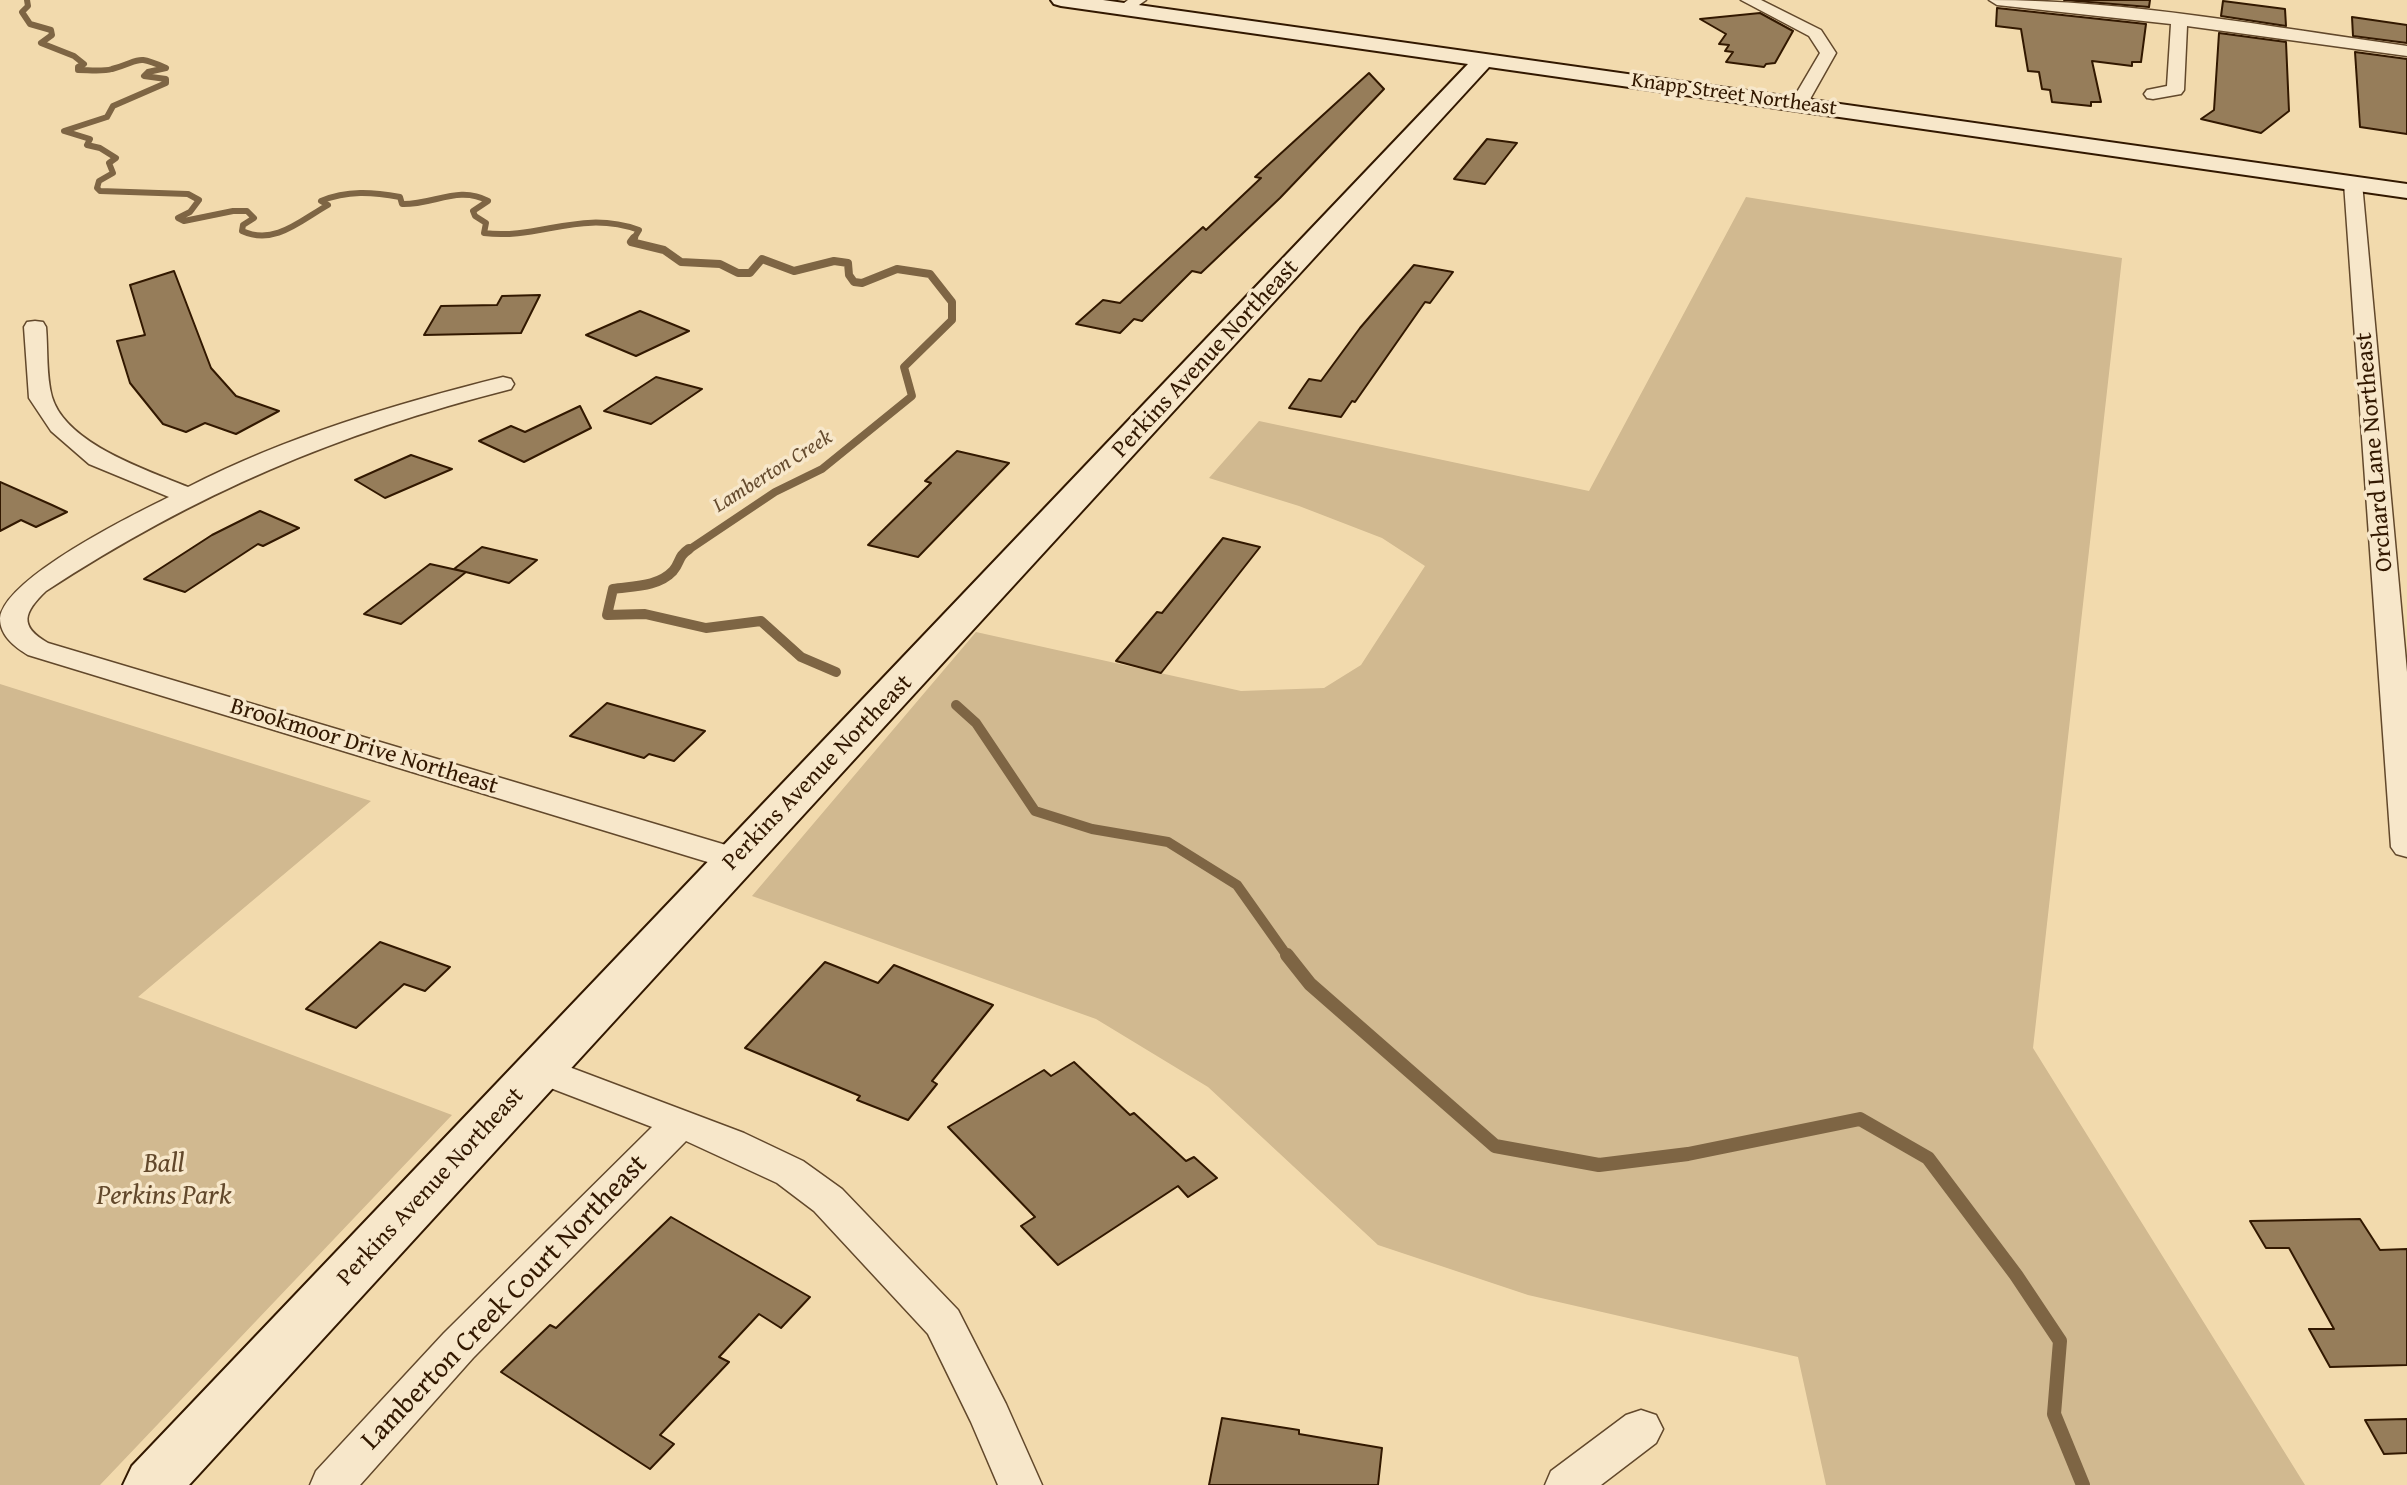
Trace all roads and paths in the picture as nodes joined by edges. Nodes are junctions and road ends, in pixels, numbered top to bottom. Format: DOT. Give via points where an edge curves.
graph roads {
  1 [pos="1061,0"];
  2 [pos="1786,0"];
  3 [pos="1997,0"];
  4 [pos="1754,2"];
  5 [pos="1131,4"];
  6 [pos="2179,20"];
  7 [pos="2407,51"];
  8 [pos="1484,60"];
  9 [pos="2153,94"];
  10 [pos="1799,104"];
  11 [pos="2353,183"];
  12 [pos="2407,191"];
  13 [pos="35,327"];
  14 [pos="503,384"];
  15 [pos="187,495"];
  16 [pos="2407,847"];
  17 [pos="735,859"];
  18 [pos="540,1069"];
  19 [pos="680,1123"];
  20 [pos="1641,1429"];
  21 [pos="152,1485"];
  22 [pos="332,1485"];
  23 [pos="1020,1485"];
  24 [pos="1567,1485"];
  1 -- 5 [label="street, Knapp Street Northeast"];
  2 -- 4 [label="street"];
  3 -- 6 [label="street"];
  4 -- 10 [label="street" via="1815,33 1828,53"];
  5 -- 8 [label="street, Knapp Street Northeast"];
  6 -- 7 [label="street"];
  6 -- 9 [label="street" via="2175,90"];
  8 -- 10 [label="street, Knapp Street Northeast"];
  8 -- 17 [label="street, Perkins Avenue Northeast"];
  10 -- 11 [label="street, Knapp Street Northeast"];
  11 -- 12 [label="street, Knapp Street Northeast"];
  11 -- 16 [label="street, Orchard Lane Northeast"];
  13 -- 15 [label="street" via="41,398 59,426 98,459"];
  14 -- 15 [label="street" via="361,423"];
  15 -- 17 [label="street, Brookmoor Drive Northeast" via="37,585 14,615 15,634 37,649"];
  17 -- 18 [label="street, Perkins Avenue Northeast"];
  18 -- 19 [label="street"];
  18 -- 21 [label="street, Perkins Avenue Northeast"];
  19 -- 22 [label="street, Lamberton Creek Court Northeast" via="491,1310"];
  19 -- 23 [label="street" via="790,1172 818,1193 943,1322"];
  20 -- 24 [label="street"];
}
